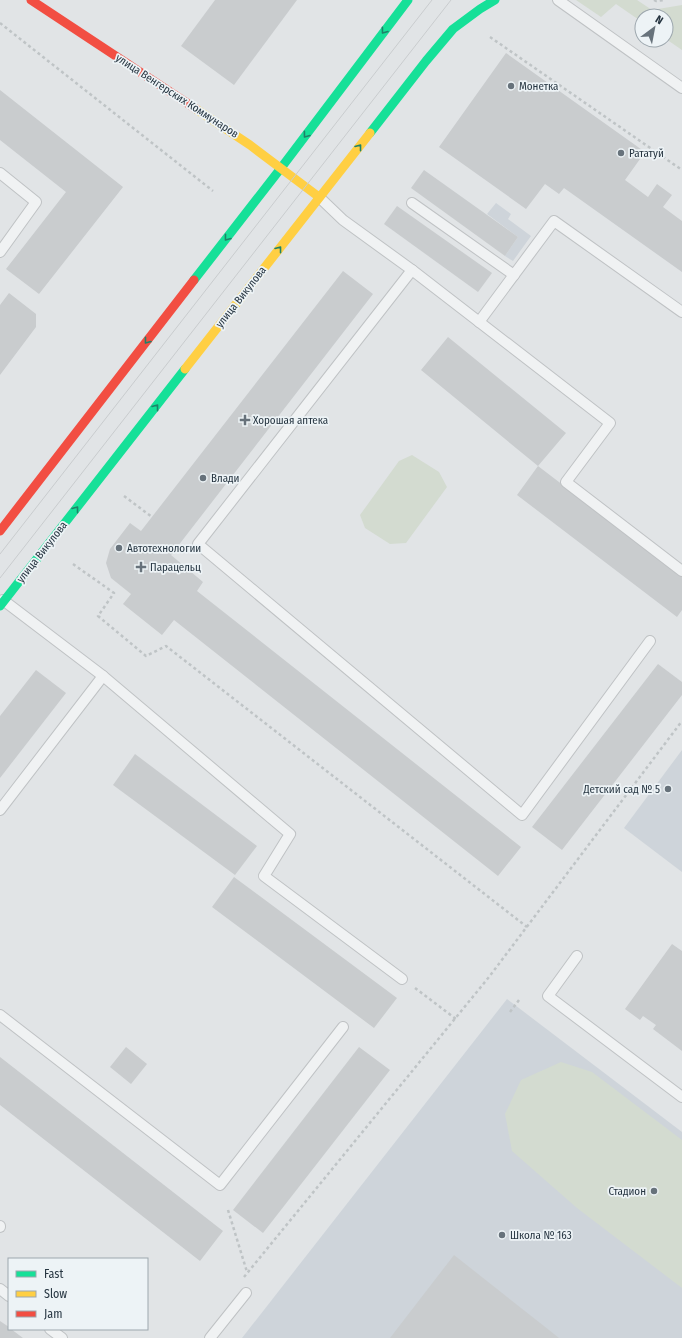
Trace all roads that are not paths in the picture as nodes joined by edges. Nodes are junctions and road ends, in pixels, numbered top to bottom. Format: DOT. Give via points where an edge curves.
graph roads {
  1 [pos="30,0"];
  2 [pos="408,0"];
  3 [pos="495,0"];
  4 [pos="558,0"];
  5 [pos="682,88"];
  6 [pos="281,168"];
  7 [pos="0,173"];
  8 [pos="319,197"];
  9 [pos="412,202"];
  10 [pos="0,252"];
  11 [pos="412,270"];
  12 [pos="514,275"];
  13 [pos="682,312"];
  14 [pos="479,322"];
  15 [pos="0,531"];
  16 [pos="682,571"];
  17 [pos="1,602"];
  18 [pos="650,641"];
  19 [pos="103,676"];
  20 [pos="0,810"];
  21 [pos="577,956"];
  22 [pos="402,979"];
  23 [pos="0,1015"];
  24 [pos="343,1027"];
  25 [pos="682,1097"];
  26 [pos="0,1289"];
  27 [pos="246,1292"];
  28 [pos="8,1295"];
  29 [pos="51,1330"];
  30 [pos="62,1338"];
  31 [pos="210,1338"];
  1 -- 6 [label="street, улица Венгерских Коммунаров"];
  2 -- 6 [label="street, one-way"];
  8 -- 3 [label="street, улица Викулова, one-way" via="453,29"];
  4 -- 5 [label="lane"];
  6 -- 8 [label="street, улица Венгерских Коммунаров"];
  6 -- 15 [label="street, one-way"];
  7 -- 10 [label="lane" via="36,202"];
  8 -- 11 [label="lane" via="343,220"];
  17 -- 8 [label="street, улица Викулова, one-way"];
  9 -- 12 [label="lane"];
  11 -- 14 [label="lane"];
  11 -- 18 [label="lane" via="198,544 522,816"];
  12 -- 13 [label="lane" via="554,221"];
  12 -- 14 [label="lane"];
  14 -- 16 [label="lane" via="610,424 566,482"];
  17 -- 19 [label="lane"];
  19 -- 20 [label="lane"];
  19 -- 22 [label="lane" via="290,834 264,876"];
  21 -- 25 [label="lane" via="548,996"];
  23 -- 24 [label="lane" via="220,1186"];
  26 -- 28 [label="lane"];
  27 -- 31 [label="lane"];
  29 -- 30 [label="lane"];
}
